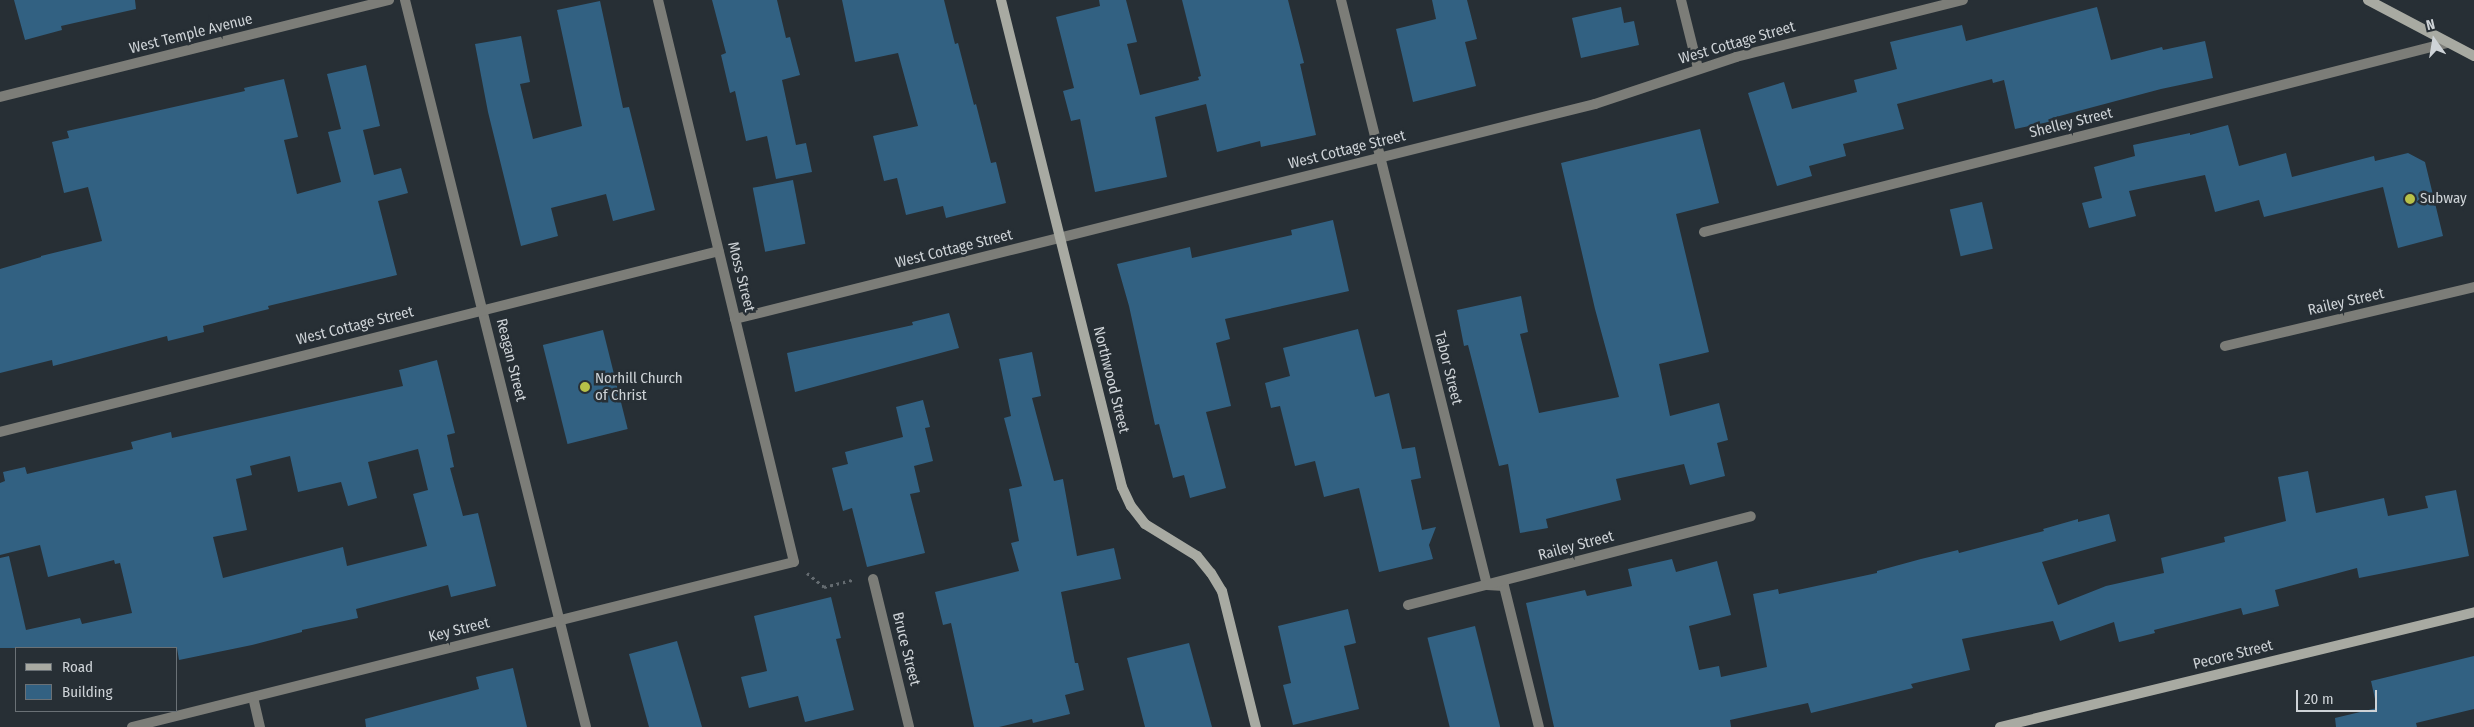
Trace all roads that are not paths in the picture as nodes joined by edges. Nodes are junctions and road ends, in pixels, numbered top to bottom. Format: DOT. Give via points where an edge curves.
graph roads {
  1 [pos="389,0"];
  2 [pos="405,0"];
  3 [pos="658,0"];
  4 [pos="1001,0"];
  5 [pos="1341,0"];
  6 [pos="1681,0"];
  7 [pos="1964,0"];
  8 [pos="2368,0"];
  9 [pos="2447,43"];
  10 [pos="2474,56"];
  11 [pos="1698,68"];
  12 [pos="0,97"];
  13 [pos="1380,157"];
  14 [pos="1704,232"];
  15 [pos="1061,238"];
  16 [pos="719,251"];
  17 [pos="2474,287"];
  18 [pos="483,309"];
  19 [pos="735,319"];
  20 [pos="2225,346"];
  21 [pos="0,432"];
  22 [pos="1751,516"];
  23 [pos="794,562"];
  24 [pos="873,579"];
  25 [pos="1487,585"];
  26 [pos="1408,605"];
  27 [pos="2474,612"];
  28 [pos="560,620"];
  29 [pos="253,697"];
  30 [pos="132,727"];
  31 [pos="260,727"];
  32 [pos="586,727"];
  33 [pos="909,727"];
  34 [pos="1256,727"];
  35 [pos="1540,727"];
  36 [pos="2000,727"];
  1 -- 12 [label="street, West Temple Avenue"];
  2 -- 18 [label="street, Reagan Street"];
  3 -- 16 [label="street, Moss Street"];
  4 -- 15 [label="street, Northwood Street"];
  5 -- 13 [label="street, Tabor Street"];
  6 -- 11 [label="street"];
  7 -- 11 [label="street, West Cottage Street"];
  8 -- 9 [label="street"];
  9 -- 10 [label="street"];
  9 -- 14 [label="street, Shelley Street"];
  11 -- 13 [label="street, West Cottage Street" via="1595,104"];
  13 -- 15 [label="street, West Cottage Street"];
  13 -- 25 [label="street, Tabor Street"];
  15 -- 19 [label="street, West Cottage Street"];
  15 -- 34 [label="street, Northwood Street" via="1122,487 1144,524 1196,556 1222,592"];
  16 -- 18 [label="street, West Cottage Street"];
  16 -- 19 [label="street, Moss Street"];
  17 -- 20 [label="street, Railey Street"];
  18 -- 21 [label="street, West Cottage Street"];
  18 -- 28 [label="street, Reagan Street"];
  19 -- 23 [label="street, Moss Street"];
  22 -- 25 [label="street, Railey Street"];
  23 -- 28 [label="street, Key Street"];
  24 -- 33 [label="street, Bruce Street"];
  25 -- 26 [label="street, Railey Street"];
  25 -- 35 [label="street" via="1504,586"];
  27 -- 36 [label="street, Pecore Street"];
  28 -- 29 [label="street, Key Street"];
  28 -- 32 [label="street, Reagan Street"];
  29 -- 30 [label="street, Key Street"];
  29 -- 31 [label="street"];
}
